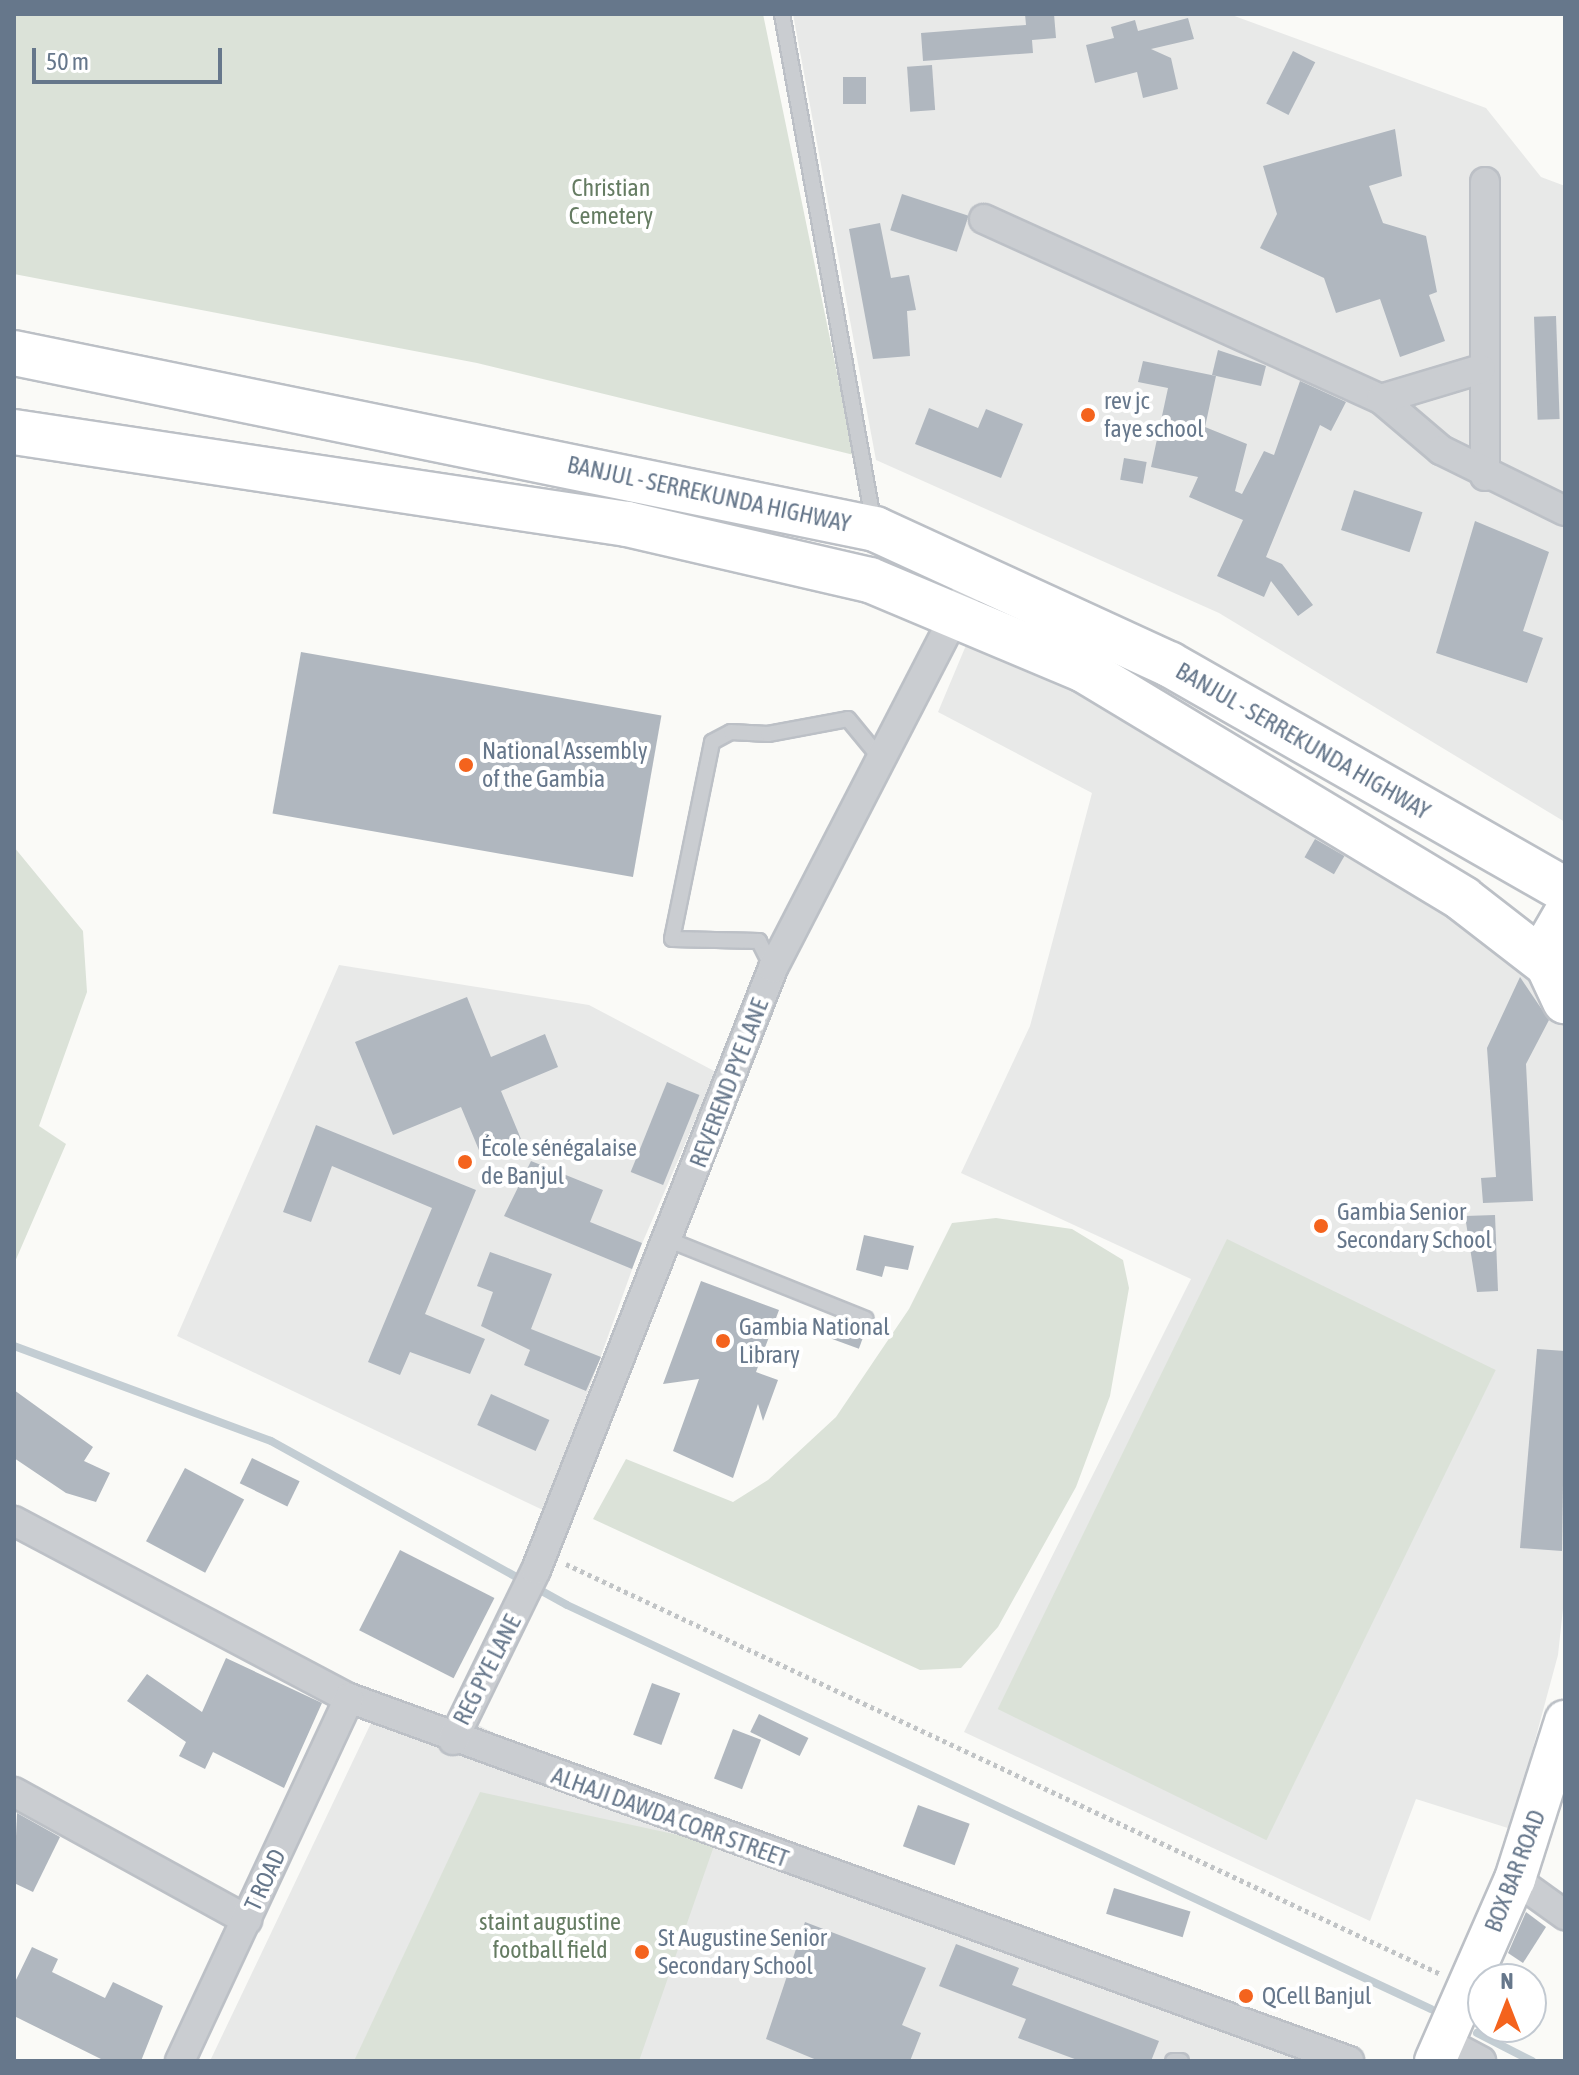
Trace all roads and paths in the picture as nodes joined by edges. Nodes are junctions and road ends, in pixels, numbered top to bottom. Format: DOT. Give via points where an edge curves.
graph roads {
  1 [pos="782,14"];
  2 [pos="1485,182"];
  3 [pos="984,219"];
  4 [pos="14,353"];
  5 [pos="1481,369"];
  6 [pos="1381,399"];
  7 [pos="372,423"];
  8 [pos="14,432"];
  9 [pos="1485,476"];
  10 [pos="370,489"];
  11 [pos="1565,511"];
  12 [pos="875,529"];
  13 [pos="977,572"];
  14 [pos="955,611"];
  15 [pos="880,758"];
  16 [pos="1565,890"];
  17 [pos="1565,916"];
  18 [pos="773,968"];
  19 [pos="1559,993"];
  20 [pos="667,1239"];
  21 [pos="866,1319"];
  22 [pos="14,1521"];
  23 [pos="540,1562"];
  24 [pos="349,1698"];
  25 [pos="1565,1721"];
  26 [pos="453,1740"];
  27 [pos="14,1792"];
  28 [pos="1515,1879"];
  29 [pos="1565,1915"];
  30 [pos="247,1920"];
  31 [pos="1477,1963"];
  32 [pos="1467,1986"];
  33 [pos="1440,2052"];
  34 [pos="180,2061"];
  35 [pos="1173,2061"];
  36 [pos="1181,2061"];
  37 [pos="1349,2061"];
  38 [pos="1481,2061"];
  1 -- 12 [label="lane"];
  2 -- 5 [label="street"];
  3 -- 6 [label="street"];
  4 -- 7 [label="highway, BANJUL - SERREKUNDA HIGHWAY"];
  5 -- 6 [label="street"];
  5 -- 9 [label="street"];
  6 -- 9 [label="street" via="1416,434"];
  7 -- 10 [label="highway"];
  7 -- 12 [label="highway, BANJUL - SERREKUNDA HIGHWAY"];
  8 -- 10 [label="highway, BANJUL - SERREKUNDA HIGHWAY"];
  9 -- 11 [label="street"];
  10 -- 14 [label="highway, BANJUL - SERREKUNDA HIGHWAY" via="627,524 870,580"];
  12 -- 13 [label="highway, BANJUL - SERREKUNDA HIGHWAY"];
  13 -- 14 [label="street, REVEREND PYE LANE"];
  13 -- 16 [label="highway, BANJUL - SERREKUNDA HIGHWAY" via="1169,664"];
  14 -- 15 [label="street, REVEREND PYE LANE"];
  14 -- 19 [label="highway, BANJUL - SERREKUNDA HIGHWAY" via="1084,670 1463,899"];
  15 -- 18 [label="street, REVEREND PYE LANE"];
  15 -- 18 [label="lane" via="848,719 768,734 731,732 712,742 672,939 759,941"];
  17 -- 19 [label="highway" via="1551,940"];
  18 -- 20 [label="street, REVEREND PYE LANE"];
  20 -- 21 [label="lane"];
  20 -- 23 [label="street, REVEREND PYE LANE"];
  22 -- 24 [label="street, ALHAJI DAWDA CORR STREET"];
  23 -- 26 [label="street, REG PYE LANE"];
  23 -- 32 [label="path"];
  24 -- 26 [label="street, ALHAJI DAWDA CORR STREET"];
  24 -- 30 [label="street, T ROAD"];
  25 -- 28 [label="street, BOX BAR ROAD"];
  26 -- 37 [label="street, ALHAJI DAWDA CORR STREET"];
  27 -- 30 [label="street"];
  28 -- 29 [label="street"];
  28 -- 31 [label="street, BOX BAR ROAD"];
  30 -- 34 [label="street, T ROAD"];
  32 -- 33 [label="street, BOX BAR ROAD"];
  33 -- 38 [label="street"];
  35 -- 36 [label="lane"];
}
